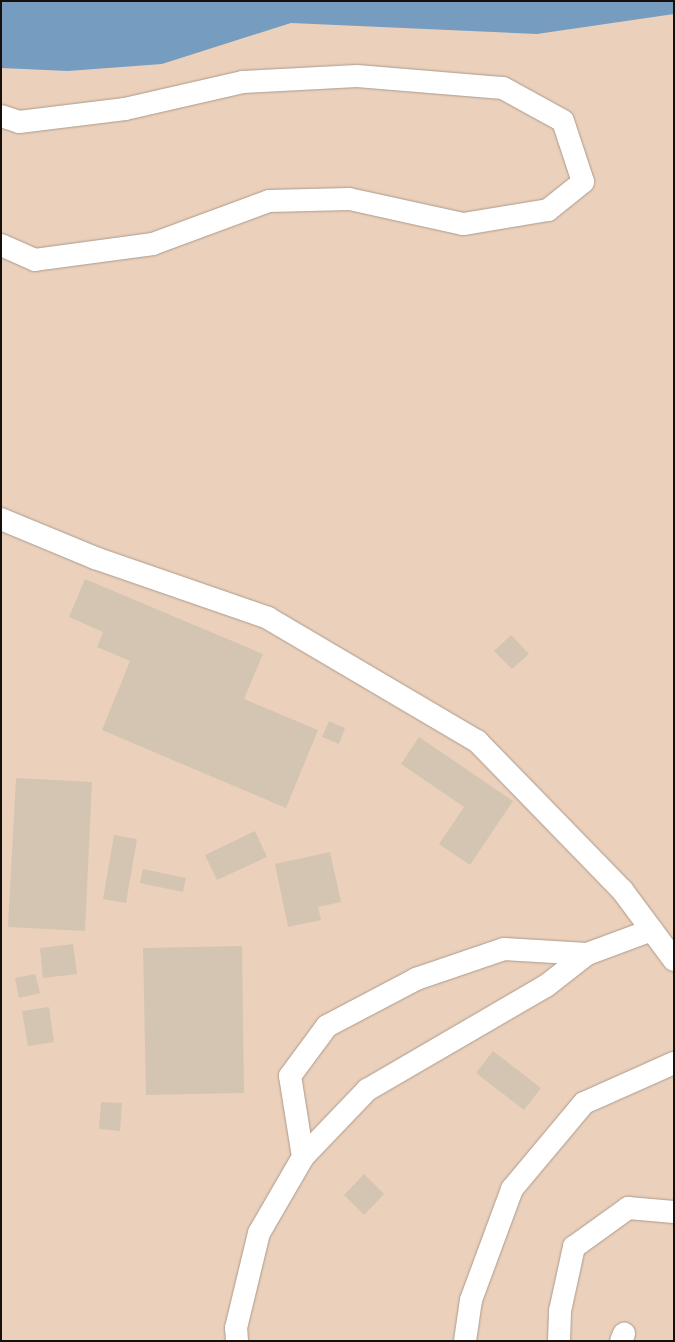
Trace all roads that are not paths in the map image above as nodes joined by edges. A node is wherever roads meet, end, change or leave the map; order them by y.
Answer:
1 (1, 116) edge
2 (1, 244) edge
3 (1, 519) edge
4 (652, 930) junction
5 (587, 954) junction
6 (674, 960) edge
7 (674, 1063) edge
8 (303, 1157) junction
9 (674, 1212) edge
10 (237, 1341) edge
11 (465, 1341) edge
12 (559, 1341) edge

1 - 2 lane
3 - 4 lane
4 - 5 lane
4 - 6 lane
5 - 8 lane
5 - 8 lane
7 - 11 lane
8 - 10 lane
9 - 12 lane

